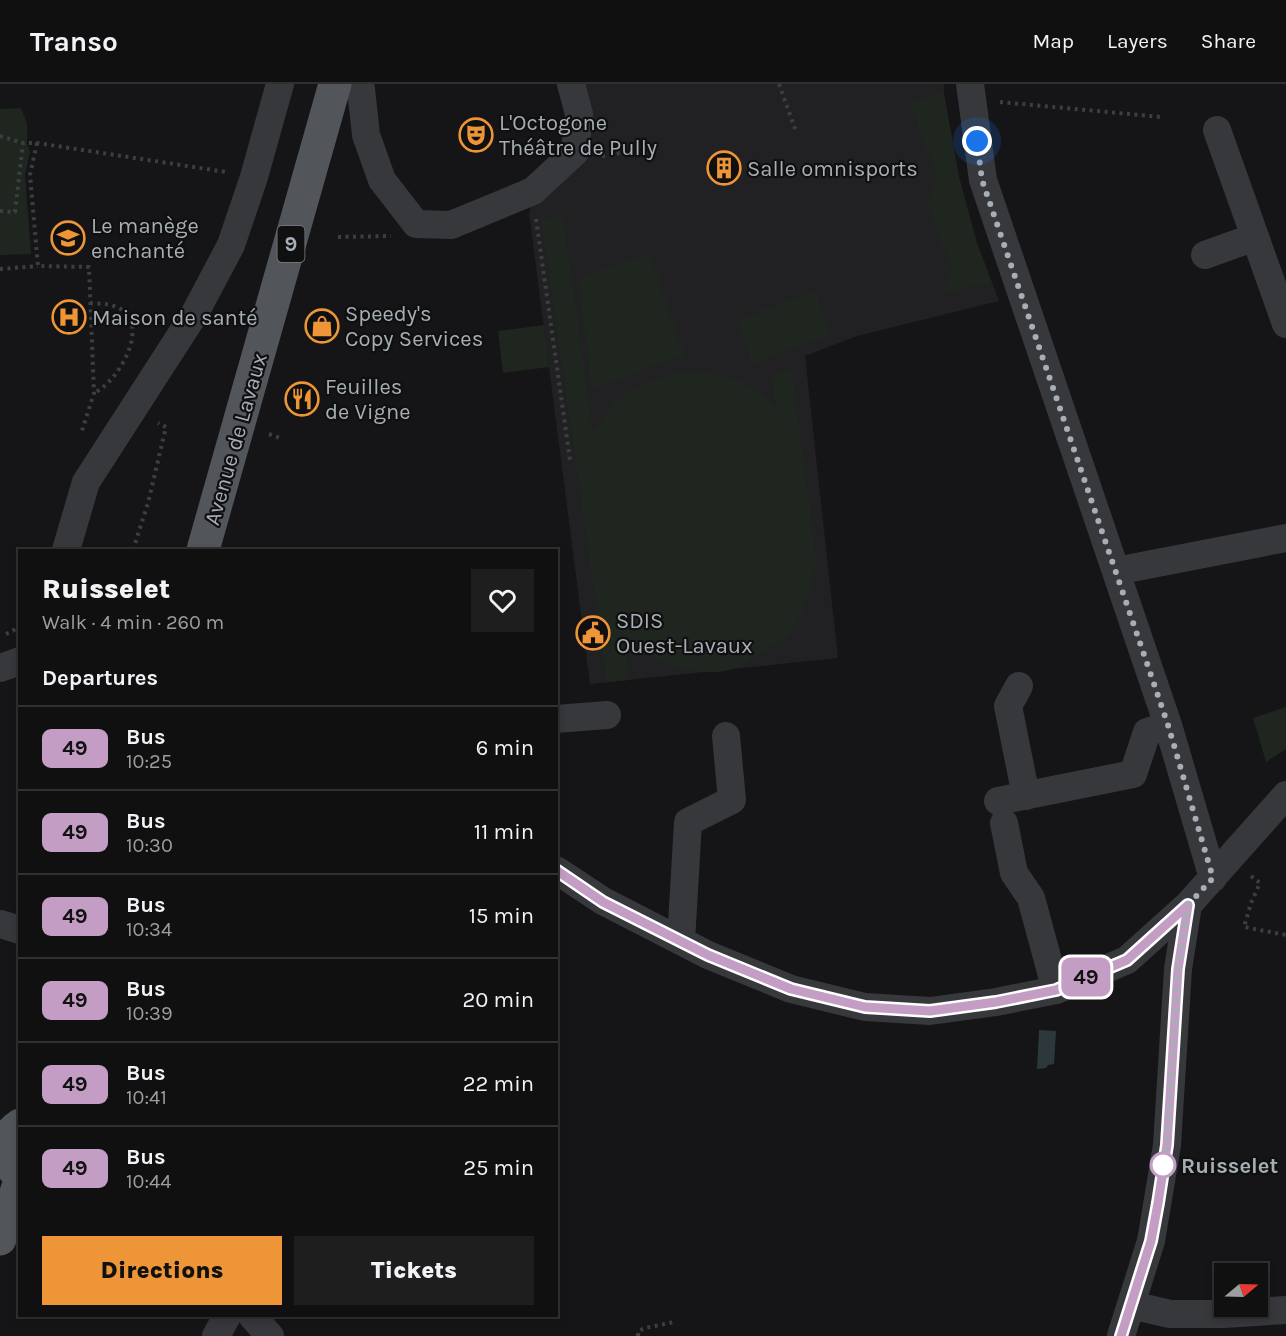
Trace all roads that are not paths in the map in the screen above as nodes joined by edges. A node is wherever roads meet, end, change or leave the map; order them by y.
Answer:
1 (280, 84) edge
2 (571, 84) edge
3 (970, 84) edge
4 (348, 86) edge
5 (1217, 130) dead end
6 (1255, 237) junction
7 (1205, 255) dead end
8 (1286, 324) edge
9 (1284, 546) edge
10 (66, 549) edge
11 (203, 549) edge
12 (1116, 571) junction
13 (18, 662) edge
14 (0, 668) edge
15 (1019, 686) dead end
16 (608, 715) dead end
17 (558, 719) edge
18 (1168, 725) junction
19 (726, 736) dead end
20 (1286, 795) edge
21 (1026, 796) junction
22 (558, 871) edge
23 (1213, 878) junction
24 (1188, 905) junction
25 (0, 924) edge
26 (18, 929) edge
27 (681, 941) junction
28 (1056, 990) junction
29 (18, 1127) edge
30 (18, 1173) edge
31 (18, 1187) edge
32 (0, 1239) edge
33 (1131, 1305) junction
34 (1286, 1310) edge
35 (226, 1317) edge
36 (253, 1317) edge
37 (216, 1336) edge
38 (270, 1336) edge
39 (1120, 1336) edge

1 - 10 street
2 - 4 street
3 - 12 street
4 - 11 main road, Avenue de Lavaux / 9
5 - 6 street
6 - 7 street
6 - 8 street
9 - 12 street
12 - 18 street
13 - 14 street
15 - 21 street
16 - 17 street
18 - 21 street
18 - 23 street
19 - 27 street
20 - 23 street
21 - 28 street
22 - 27 street
23 - 24 street
24 - 28 street
24 - 33 street
25 - 26 street
27 - 28 street
29 - 30 main road
31 - 32 main road
33 - 34 street
33 - 39 street
35 - 37 street
36 - 38 street

